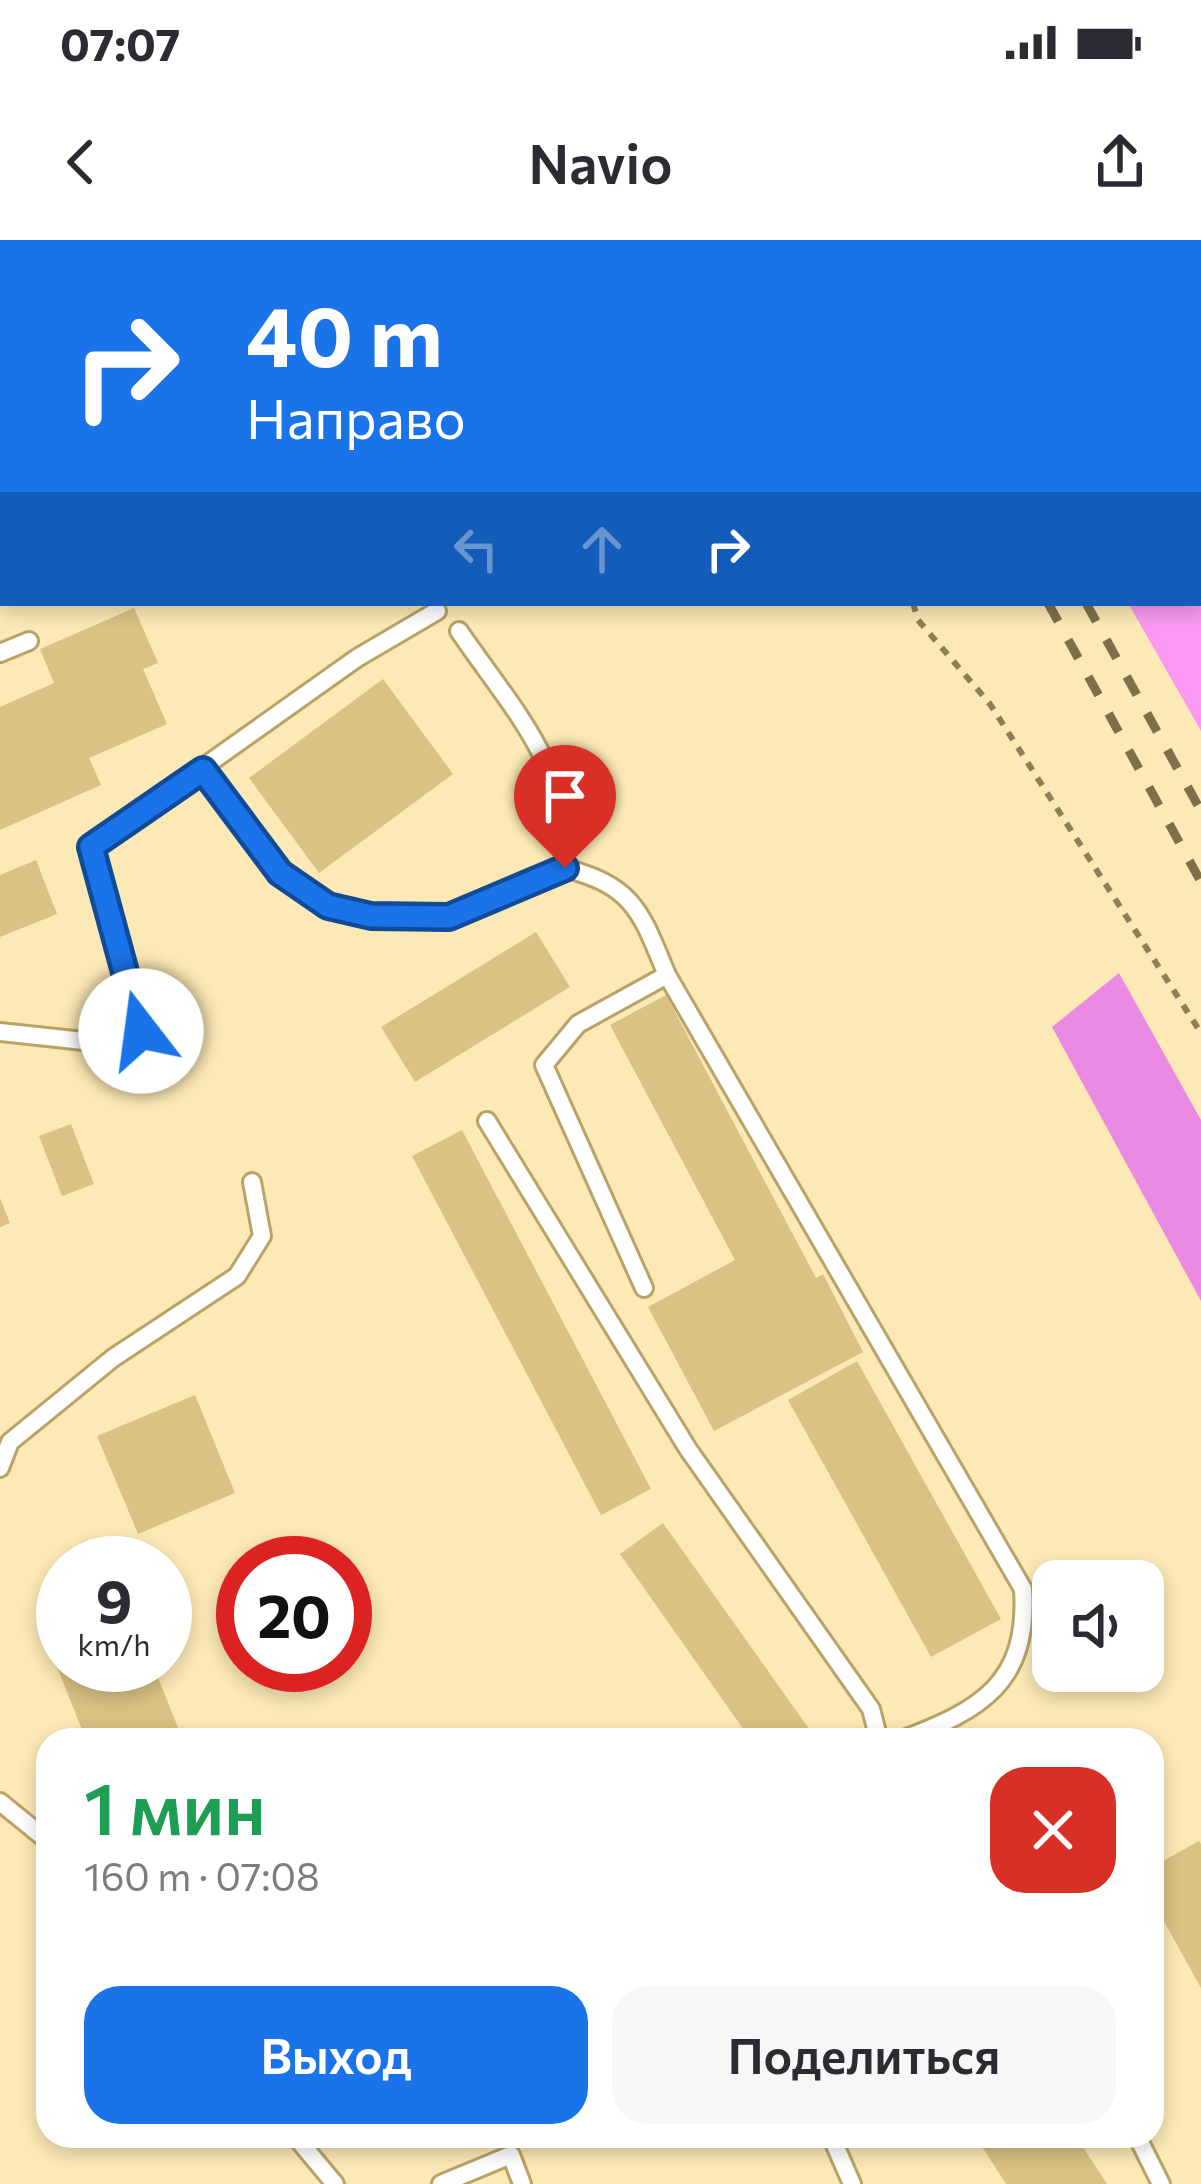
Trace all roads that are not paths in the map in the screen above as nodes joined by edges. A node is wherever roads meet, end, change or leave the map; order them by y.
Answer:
1 (437, 611) dead end
2 (459, 631) dead end
3 (29, 641) dead end
4 (0, 653) edge
5 (203, 770) junction
6 (565, 868) junction
7 (667, 975) junction
8 (0, 1031) edge
9 (488, 1121) dead end
10 (252, 1182) dead end
11 (644, 1288) dead end
12 (0, 1468) edge
13 (876, 1728) edge
14 (934, 1728) edge
15 (0, 1802) edge
16 (36, 1831) edge
17 (306, 2148) edge
18 (836, 2148) edge
19 (1143, 2148) edge
20 (335, 2184) edge
21 (441, 2184) edge
22 (522, 2184) edge
23 (852, 2184) edge
24 (1161, 2184) edge

1 - 5 lane
2 - 6 lane
3 - 4 lane
5 - 6 lane
5 - 8 lane
6 - 7 lane
7 - 11 lane
7 - 14 lane
9 - 13 lane
10 - 12 lane
15 - 16 lane
17 - 20 lane
18 - 23 lane
19 - 24 lane
21 - 22 lane

